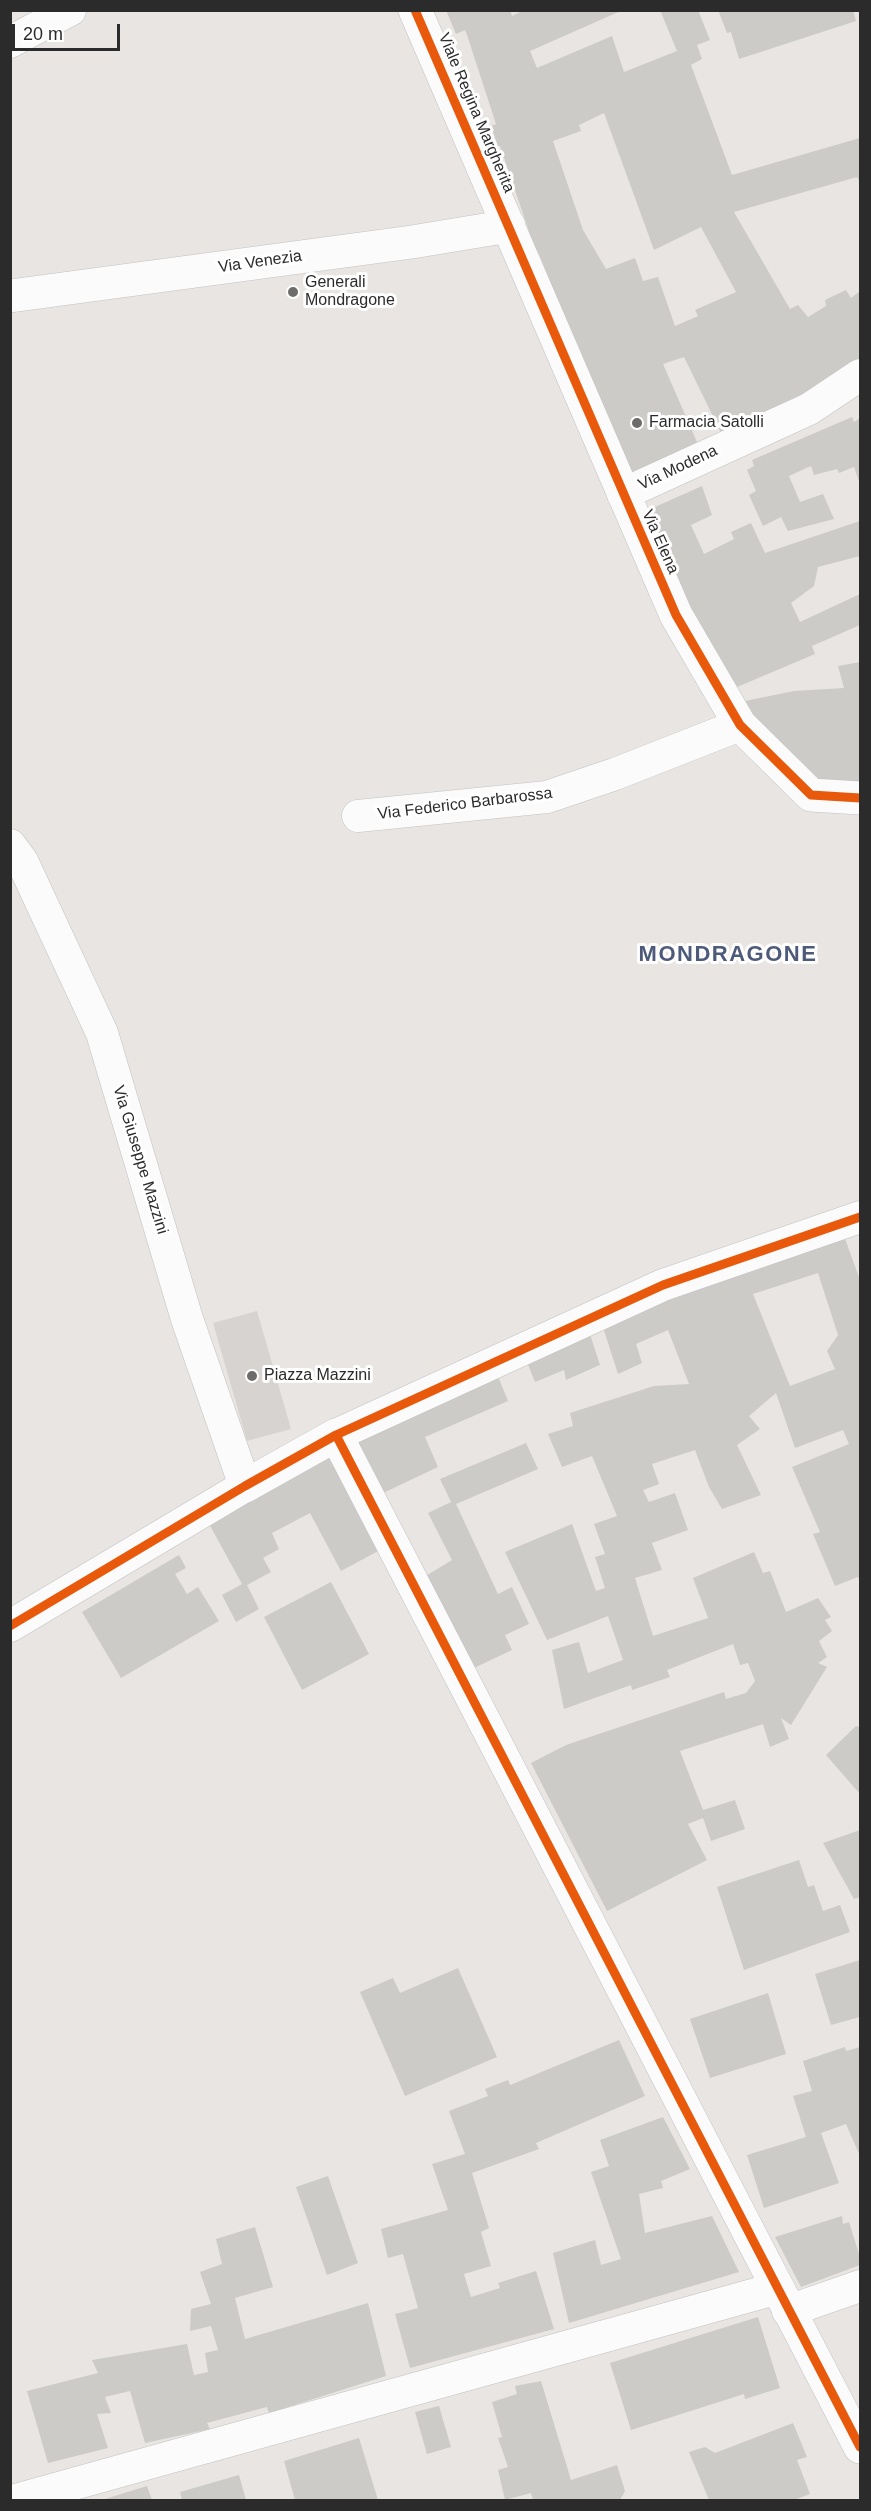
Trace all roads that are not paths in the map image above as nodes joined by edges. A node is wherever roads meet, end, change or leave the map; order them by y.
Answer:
1 (70, 10) edge
2 (416, 10) edge
3 (10, 42) edge
4 (509, 226) junction
5 (10, 296) edge
6 (861, 375) edge
7 (622, 494) junction
8 (740, 725) junction
9 (861, 798) edge
10 (358, 816) dead end
11 (10, 845) edge
12 (861, 1216) edge
13 (336, 1435) junction
14 (245, 1486) junction
15 (10, 1626) edge
16 (861, 2286) edge
17 (783, 2300) junction
18 (861, 2447) edge
19 (16, 2500) edge

1 - 3 street
2 - 4 street, Viale Regina Margherita
4 - 5 street, Via Venezia
4 - 7 street, Via Elena
6 - 7 street, Via Modena
7 - 8 street, Via Elena
8 - 9 street, Via Elena
8 - 10 street, Via Federico Barbarossa
11 - 14 street, Via Giuseppe Mazzini
12 - 13 street
13 - 14 street
13 - 17 street
14 - 15 street
16 - 17 street
17 - 18 street
17 - 19 street

